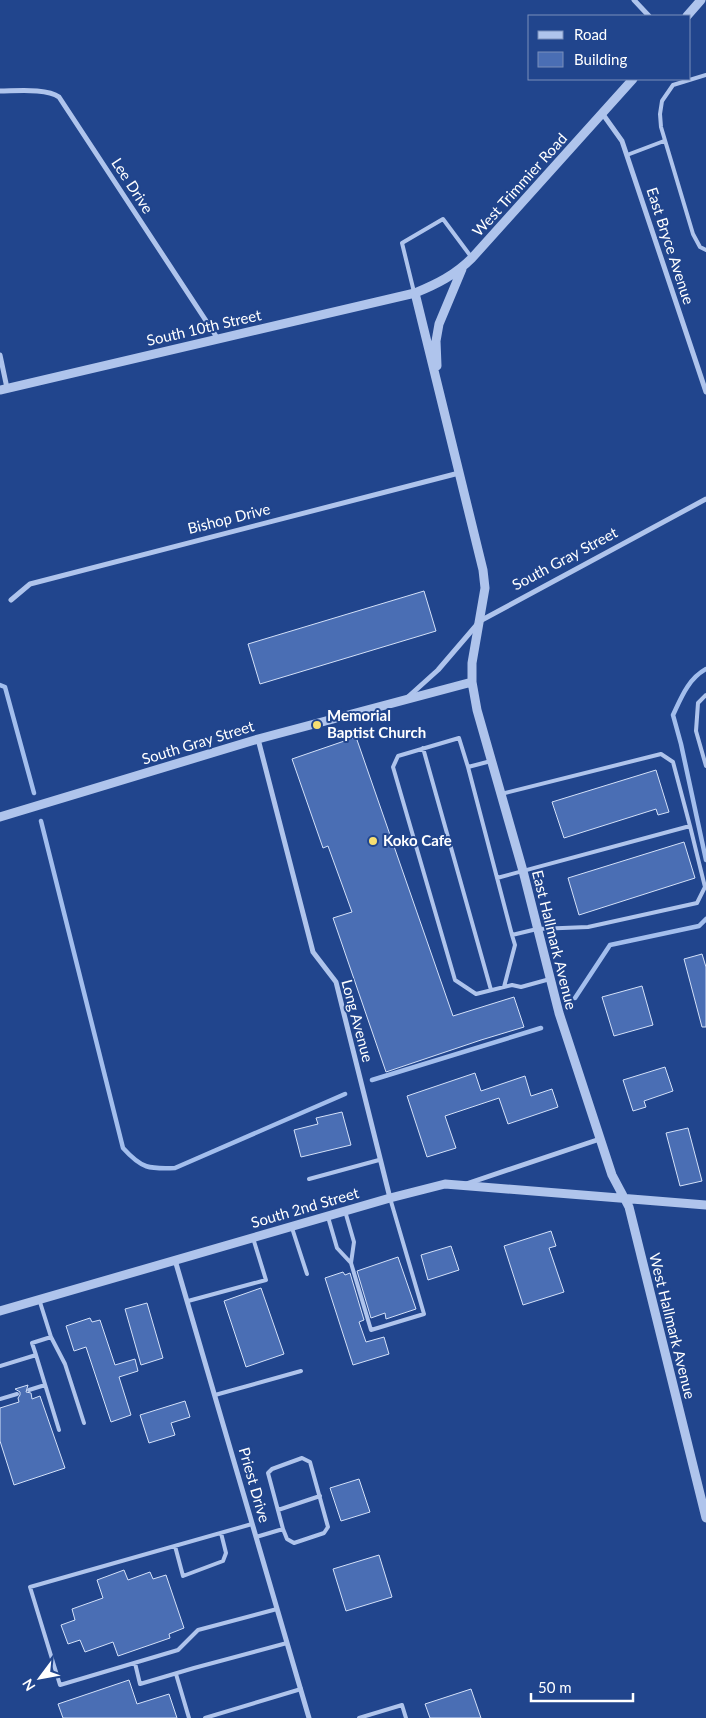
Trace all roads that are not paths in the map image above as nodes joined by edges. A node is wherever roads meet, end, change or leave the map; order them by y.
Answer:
1 (634, 0) edge
2 (701, 0) edge
3 (648, 15) edge
4 (689, 15) edge
5 (706, 75) edge
6 (691, 79) edge
7 (632, 80) edge
8 (688, 80) edge
9 (0, 91) edge
10 (602, 113) junction
11 (664, 141) junction
12 (627, 155) junction
13 (706, 250) edge
14 (472, 258) junction
15 (463, 267) junction
16 (415, 292) junction
17 (218, 339) junction
18 (0, 355) edge
19 (437, 382) junction
20 (4, 389) edge
21 (706, 392) edge
22 (460, 473) junction
23 (706, 499) edge
24 (11, 600) dead end
25 (480, 621) junction
26 (472, 682) junction
27 (706, 695) edge
28 (405, 700) junction
29 (258, 739) junction
30 (423, 748) junction
31 (492, 761) junction
32 (706, 766) edge
33 (468, 767) junction
34 (501, 794) junction
35 (0, 817) edge
36 (690, 826) junction
37 (523, 871) junction
38 (497, 878) junction
39 (537, 929) junction
40 (512, 935) junction
41 (550, 979) junction
42 (504, 987) junction
43 (491, 990) junction
44 (600, 1138) junction
45 (379, 1160) junction
46 (309, 1179) dead end
47 (461, 1186) junction
48 (390, 1198) junction
49 (624, 1199) junction
50 (706, 1205) edge
51 (345, 1211) junction
52 (327, 1216) junction
53 (292, 1226) junction
54 (253, 1238) junction
55 (175, 1260) junction
56 (350, 1263) junction
57 (307, 1274) dead end
58 (39, 1300) junction
59 (188, 1301) junction
60 (0, 1311) edge
61 (51, 1337) junction
62 (36, 1355) junction
63 (0, 1366) edge
64 (301, 1371) dead end
65 (45, 1385) junction
66 (30, 1390) dead end
67 (17, 1394) dead end
68 (215, 1395) junction
69 (0, 1400) edge
70 (84, 1422) dead end
71 (59, 1430) dead end
72 (320, 1496) junction
73 (278, 1510) junction
74 (706, 1518) edge
75 (252, 1524) junction
76 (283, 1530) junction
77 (221, 1533) junction
78 (256, 1538) junction
79 (176, 1546) junction
80 (277, 1609) junction
81 (287, 1643) junction
82 (135, 1663) junction
83 (176, 1674) junction
84 (301, 1689) junction
85 (189, 1718) edge
86 (205, 1718) edge
87 (309, 1718) edge
88 (359, 1718) edge
89 (406, 1718) edge

1 - 3 street
2 - 4 street
5 - 6 lane
7 - 10 street, West Trimmier Road
8 - 11 lane
9 - 17 street, Lee Drive
10 - 12 street, East Bryce Avenue
10 - 14 street, West Trimmier Road
11 - 12 lane
11 - 13 lane
12 - 21 street, East Bryce Avenue
14 - 15 street, West Trimmier Road
14 - 16 lane
15 - 16 street, West Trimmier Road
15 - 19 street
16 - 17 street, South 10th Street
16 - 19 street
17 - 20 street, South 10th Street
18 - 20 street
19 - 22 street, East Hallmark Avenue
22 - 24 street, Bishop Drive
22 - 25 street, East Hallmark Avenue
23 - 25 street, South Gray Street
25 - 26 street, East Hallmark Avenue
25 - 28 street, South Gray Street
26 - 28 street, South Gray Street
26 - 31 street, East Hallmark Avenue
27 - 32 lane
28 - 29 street, South Gray Street
29 - 35 street, South Gray Street
29 - 45 street, Long Avenue
30 - 33 lane
30 - 43 lane
30 - 43 lane
31 - 33 lane
31 - 34 street, East Hallmark Avenue
33 - 38 lane
34 - 36 lane
34 - 37 street, East Hallmark Avenue
36 - 37 lane
36 - 39 lane
37 - 38 lane
37 - 39 street, East Hallmark Avenue
38 - 40 lane
39 - 40 lane
39 - 41 street, East Hallmark Avenue
40 - 42 lane
41 - 42 lane
41 - 44 street, East Hallmark Avenue
42 - 43 lane
44 - 47 street
44 - 49 street, East Hallmark Avenue
45 - 46 lane
45 - 48 street, Long Avenue
47 - 48 street, South 2nd Street
47 - 49 street, South 2nd Street
48 - 51 street, South 2nd Street
48 - 56 lane
49 - 50 street, South 2nd Street
49 - 74 street, West Hallmark Avenue
51 - 52 street, South 2nd Street
51 - 56 lane
52 - 53 street, South 2nd Street
52 - 56 lane
53 - 54 street, South 2nd Street
53 - 57 lane
54 - 55 street, South 2nd Street
54 - 59 lane
55 - 58 street, South 2nd Street
55 - 59 street, Priest Drive
58 - 60 street, South 2nd Street
58 - 61 lane
59 - 68 street, Priest Drive
61 - 62 lane
61 - 70 lane
62 - 63 lane
62 - 65 lane
64 - 68 lane
65 - 66 lane
65 - 71 lane
67 - 69 lane
68 - 75 street, Priest Drive
72 - 73 lane
72 - 73 lane
72 - 76 lane
73 - 76 lane
75 - 77 lane
75 - 78 street, Priest Drive
76 - 78 lane
77 - 79 lane
77 - 79 lane
78 - 80 street, Priest Drive
79 - 82 lane
80 - 81 street, Priest Drive
80 - 82 lane
81 - 83 lane
81 - 84 street, Priest Drive
82 - 83 lane
83 - 85 lane
84 - 86 lane
84 - 87 street, Priest Drive
88 - 89 lane

